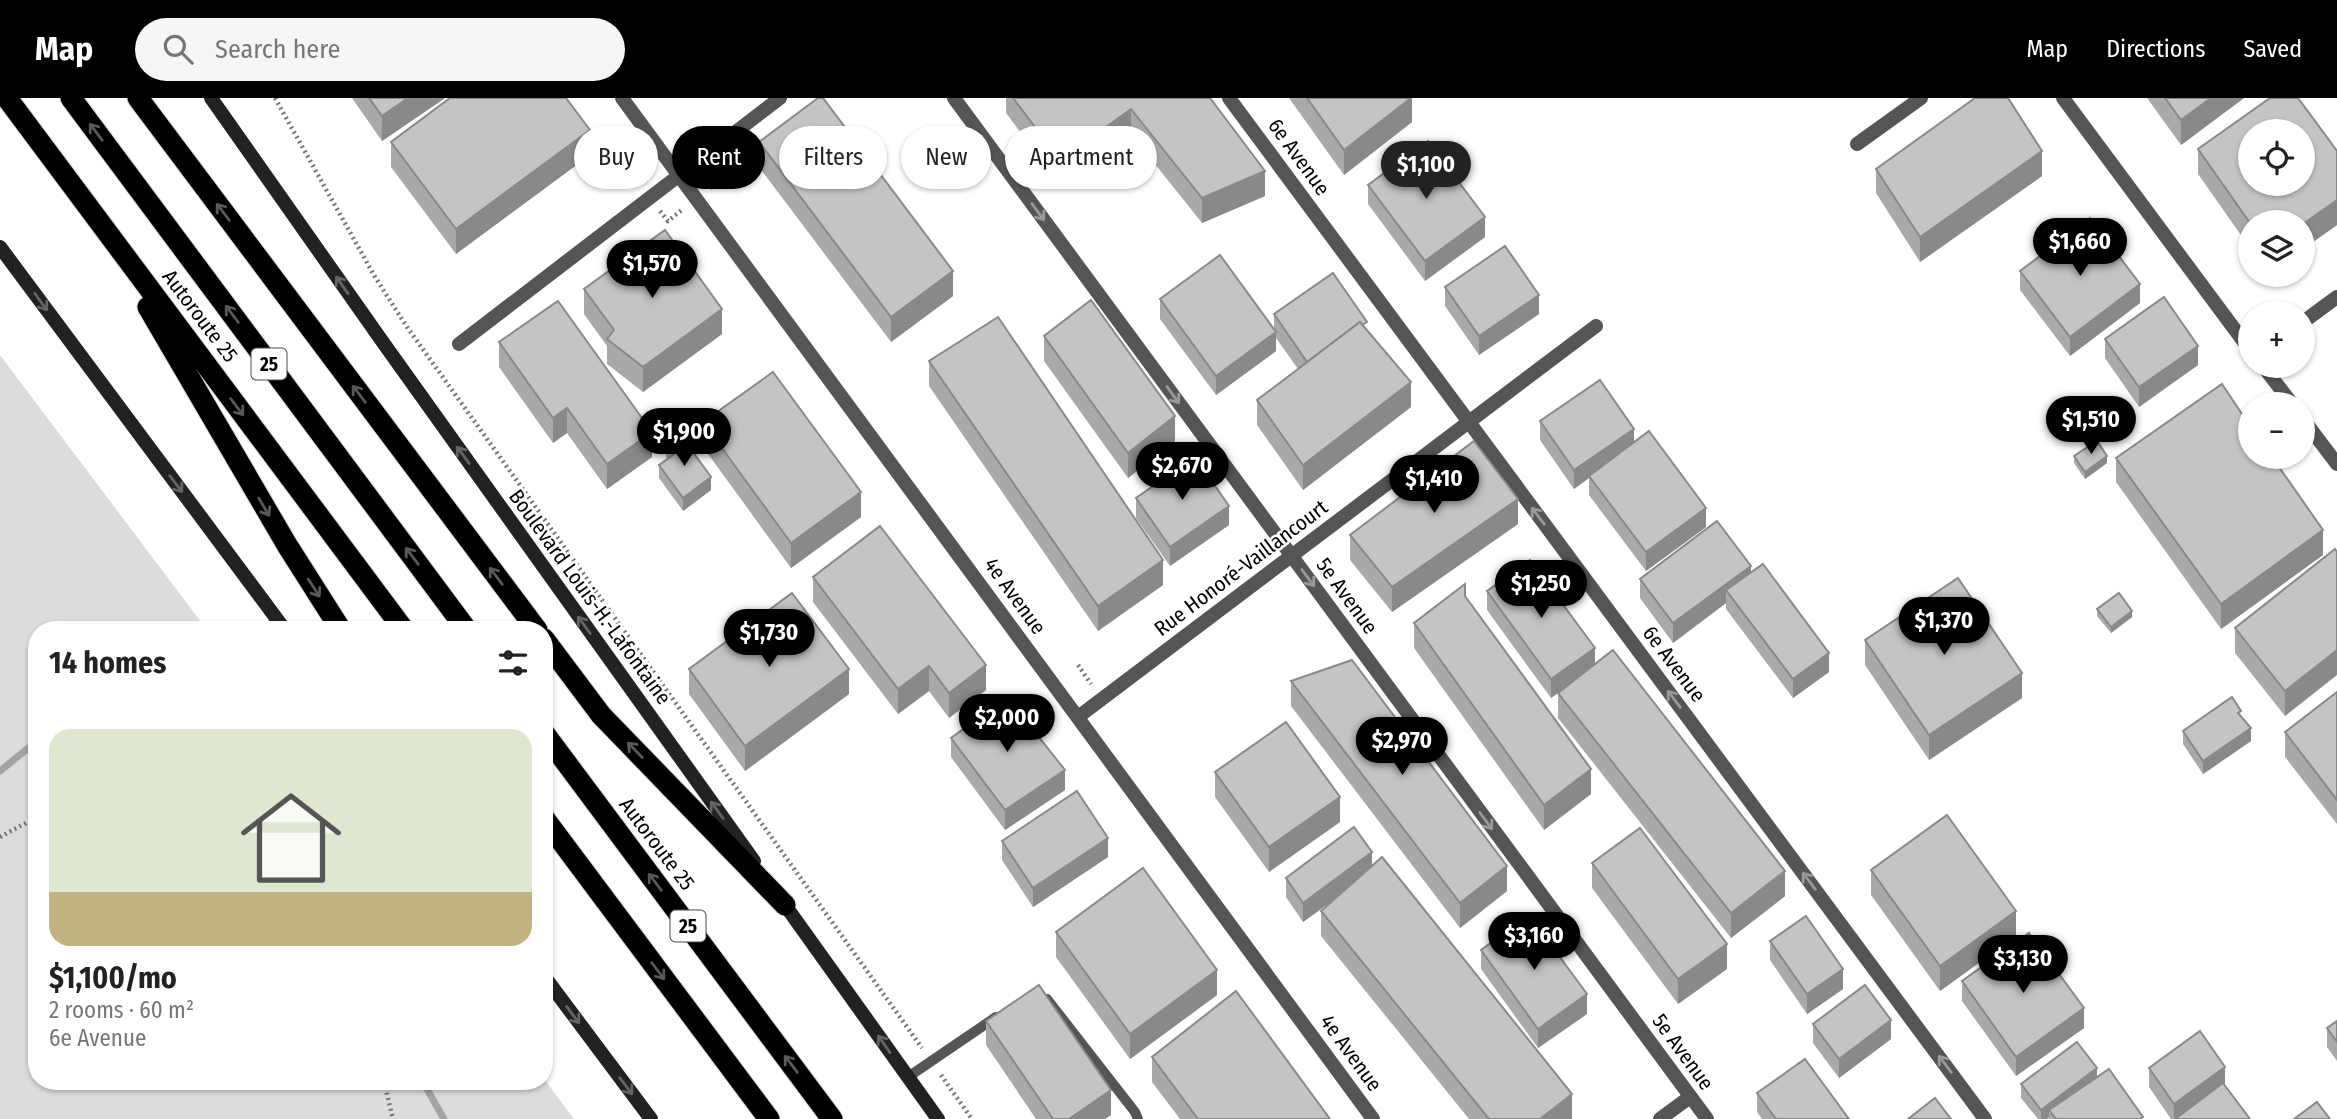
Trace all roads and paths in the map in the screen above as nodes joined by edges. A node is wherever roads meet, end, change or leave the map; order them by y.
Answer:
1 (7, 98) edge
2 (71, 98) edge
3 (138, 98) edge
4 (211, 98) edge
5 (275, 98) edge
6 (622, 98) edge
7 (780, 98) edge
8 (954, 98) edge
9 (1229, 98) edge
10 (1921, 98) edge
11 (2063, 98) edge
12 (744, 126) edge
13 (1857, 144) dead end
14 (672, 165) edge
15 (672, 182) edge
16 (690, 189) edge
17 (94, 215) junction
18 (0, 247) edge
19 (2337, 297) edge
20 (2315, 314) edge
21 (1597, 326) dead end
22 (2238, 333) edge
23 (459, 344) dead end
24 (2272, 378) edge
25 (2283, 392) edge
26 (1469, 423) junction
27 (2315, 435) edge
28 (2337, 464) edge
29 (1291, 555) junction
30 (278, 621) edge
31 (335, 621) edge
32 (397, 621) edge
33 (460, 621) edge
34 (530, 621) edge
35 (553, 651) edge
36 (1078, 717) junction
37 (553, 745) edge
38 (28, 822) edge
39 (553, 830) edge
40 (0, 837) edge
41 (785, 905) junction
42 (553, 988) edge
43 (1039, 988) edge
44 (1005, 1011) edge
45 (920, 1046) dead end
46 (908, 1077) junction
47 (942, 1077) dead end
48 (386, 1090) edge
49 (1690, 1097) junction
50 (393, 1119) edge
51 (650, 1119) edge
52 (769, 1119) edge
53 (832, 1119) edge
54 (937, 1119) edge
55 (972, 1119) edge
56 (1138, 1119) edge
57 (1373, 1119) edge
58 (1660, 1119) edge
59 (1707, 1119) edge
60 (1985, 1119) edge

1 - 17 highway, Autoroute 25 / 25
33 -> 2 highway, Autoroute 25 / 25
34 -> 3 highway
41 -> 4 main road, Boulevard Louis-H.-Lafontaine
5 - 45 path, Boulevard Louis-H.-Lafontaine
6 - 14 street, 4e Avenue
7 - 12 street
8 -> 29 street, 5e Avenue
9 - 26 street, 6e Avenue
10 - 13 street
11 - 22 street
15 - 23 street
16 - 36 street, 4e Avenue
17 -> 31 highway
17 -> 32 highway, Autoroute 25 / 25
18 -> 30 main road
19 - 20 street
21 - 26 street, Rue Honoré-Vaillancourt
24 - 25 street
26 - 29 street, Rue Honoré-Vaillancourt
60 -> 26 street, 6e Avenue
27 - 28 street
29 - 36 street, Rue Honoré-Vaillancourt
29 -> 49 street, 5e Avenue
41 -> 35 highway
36 - 57 street, 4e Avenue
53 -> 37 highway, Autoroute 25 / 25
38 - 40 path
39 -> 52 highway, 25
46 -> 41 main road, Boulevard Louis-H.-Lafontaine
42 -> 51 main road
43 - 56 lane
44 - 46 lane
46 - 54 main road, Boulevard Louis-H.-Lafontaine
47 - 55 path
48 - 50 path
49 - 58 street
49 - 59 street, 5e Avenue

